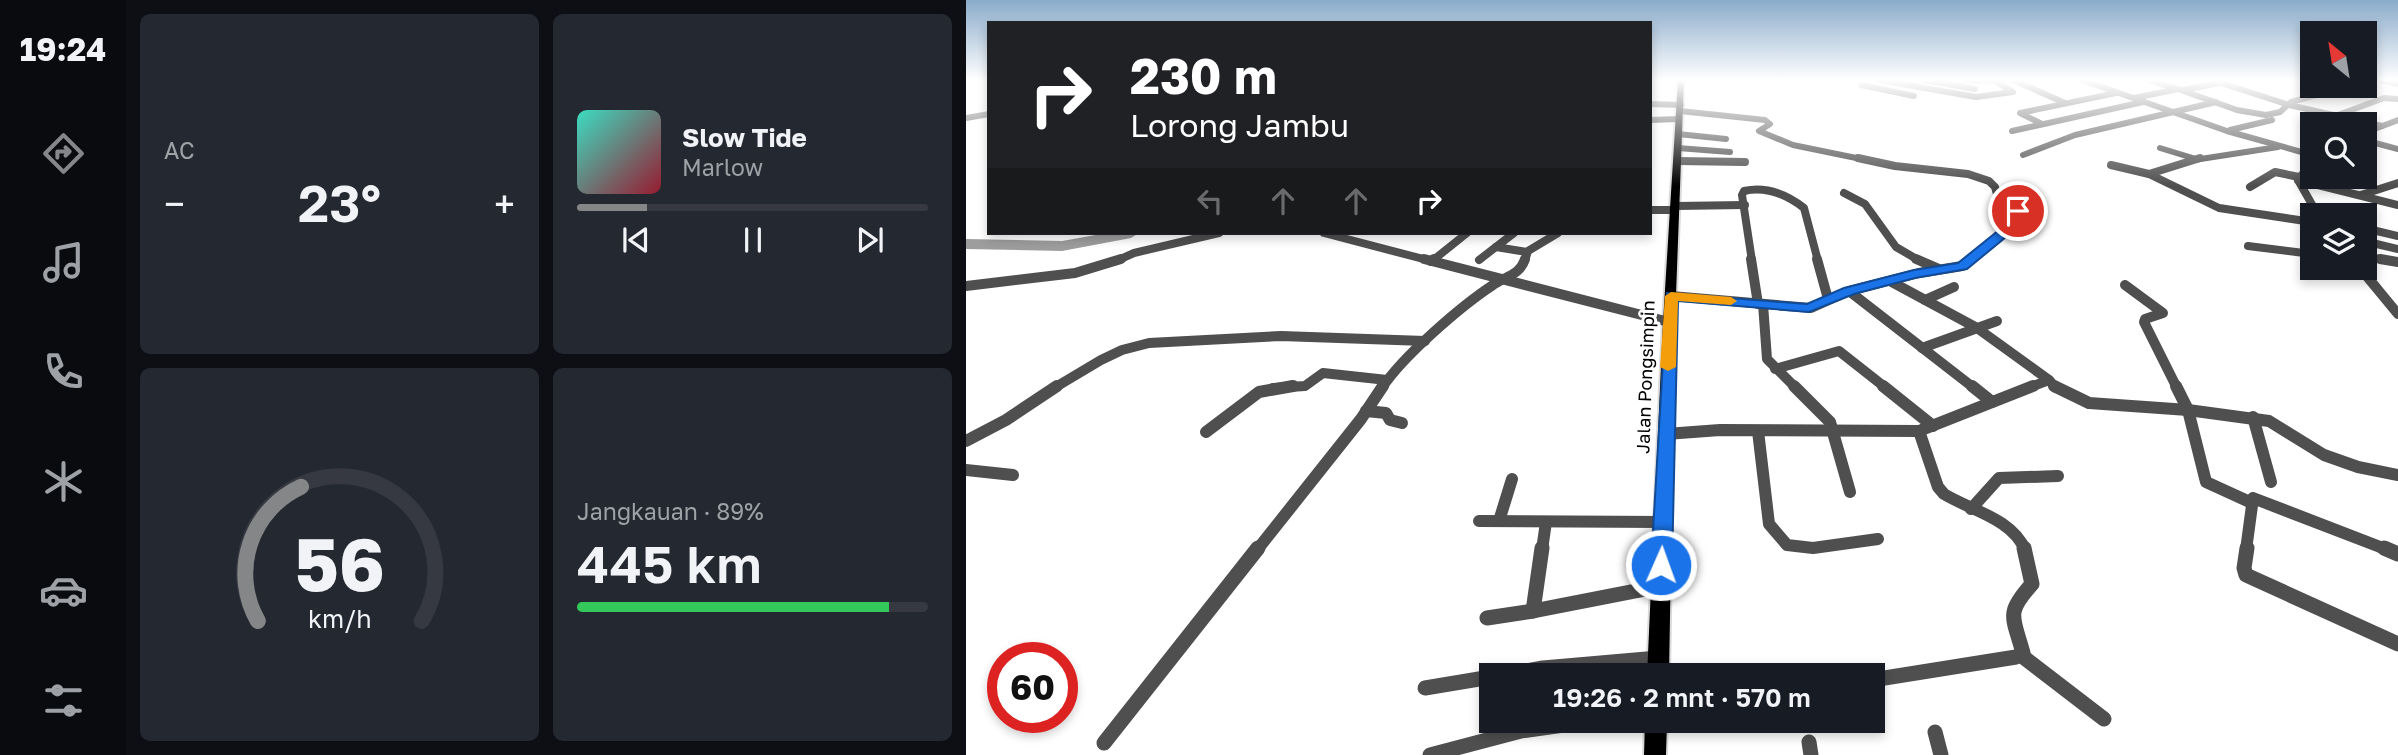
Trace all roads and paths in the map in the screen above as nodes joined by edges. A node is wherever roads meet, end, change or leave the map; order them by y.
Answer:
1 (1663, 115) edge
2 (1680, 115) edge
3 (2024, 115) edge
4 (2082, 115) edge
5 (2162, 115) edge
6 (2179, 115) edge
7 (2261, 115) edge
8 (2270, 115) edge
9 (2267, 117) junction
10 (1652, 122) edge
11 (2396, 122) edge
12 (2042, 124) junction
13 (2377, 125) edge
14 (2382, 126) junction
15 (2377, 128) edge
16 (1679, 129) junction
17 (2012, 131) dead end
18 (2227, 131) junction
19 (1726, 139) dead end
20 (2377, 143) edge
21 (2278, 147) junction
22 (2160, 148) dead end
23 (2398, 149) edge
24 (1730, 152) dead end
25 (2300, 152) edge
26 (2023, 155) dead end
27 (2196, 159) junction
28 (1745, 162) dead end
29 (2110, 165) dead end
30 (2149, 174) junction
31 (2299, 178) junction
32 (2398, 183) edge
33 (2250, 187) dead end
34 (1844, 193) dead end
35 (2361, 195) junction
36 (2312, 203) edge
37 (1745, 205) junction
38 (2398, 205) edge
39 (1675, 208) junction
40 (1652, 210) edge
41 (2300, 220) edge
42 (2377, 231) edge
43 (1210, 235) edge
44 (1332, 235) edge
45 (1464, 235) edge
46 (1511, 235) edge
47 (1555, 235) edge
48 (2398, 236) edge
49 (2377, 244) edge
50 (2248, 246) dead end
51 (1496, 247) junction
52 (2398, 249) edge
53 (1527, 252) junction
54 (2300, 252) edge
55 (2377, 258) edge
56 (1479, 260) dead end
57 (1431, 261) junction
58 (2398, 262) edge
59 (1941, 270) junction
60 (1500, 280) junction
61 (2370, 280) edge
62 (1890, 281) junction
63 (2125, 285) dead end
64 (966, 286) edge
65 (1954, 287) dead end
66 (1849, 291) junction
67 (1671, 296) junction
68 (1828, 299) junction
69 (1925, 300) junction
70 (1761, 304) junction
71 (2398, 314) edge
72 (1997, 321) dead end
73 (1669, 322) junction
74 (1977, 328) junction
75 (1425, 341) junction
76 (1922, 348) junction
77 (1775, 369) junction
78 (1387, 380) junction
79 (2049, 380) junction
80 (1992, 402) junction
81 (2188, 410) junction
82 (1366, 411) junction
83 (2253, 417) junction
84 (1402, 423) dead end
85 (1933, 426) junction
86 (1758, 430) junction
87 (1834, 431) junction
88 (1919, 431) junction
89 (1206, 432) dead end
90 (1666, 433) junction
91 (966, 441) edge
92 (966, 470) edge
93 (1013, 475) dead end
94 (2398, 475) edge
95 (2058, 476) dead end
96 (1512, 479) dead end
97 (2272, 482) dead end
98 (1850, 492) dead end
99 (2252, 503) junction
100 (1972, 509) junction
101 (1479, 521) dead end
102 (1499, 521) junction
103 (1546, 522) junction
104 (1663, 522) junction
105 (1878, 539) dead end
106 (2398, 554) edge
107 (1661, 586) junction
108 (1533, 611) junction
109 (1487, 618) dead end
110 (2398, 644) edge
111 (2022, 656) junction
112 (1658, 658) junction
113 (1600, 663) edge
114 (1658, 663) edge
115 (1885, 678) edge
116 (1479, 679) edge
117 (1425, 688) dead end
118 (2104, 719) dead end
119 (1935, 732) dead end
120 (1513, 733) edge
121 (1656, 733) edge
122 (1104, 743) dead end
123 (1430, 755) edge
124 (1655, 755) edge
125 (1941, 755) edge

1 - 16 street
2 - 16 main road, Jalan Pongsimpin
3 - 12 street
4 - 12 street
5 - 26 street
6 - 18 street
7 - 9 street
8 - 9 street
9 - 18 street
10 - 16 street
11 - 14 street
12 - 17 street
13 - 14 street
14 - 15 street
16 - 19 street
16 - 24 street
16 - 28 street
16 - 39 main road, Jalan Pongsimpin
16 - 59 street
18 - 21 street
20 - 23 street
21 - 25 street
21 - 27 street
22 - 27 street
27 - 30 street
29 - 30 street
30 - 41 street
31 - 33 street
31 - 35 street
31 - 36 street
32 - 35 street
34 - 59 street
35 - 38 street
37 - 39 street
37 - 68 street
37 - 70 street
39 - 40 street
39 - 67 main road, Jalan Pongsimpin
42 - 48 street
43 - 64 street
44 - 57 street
45 - 57 street
46 - 51 street
47 - 53 street
49 - 52 street
50 - 54 street
51 - 53 street
51 - 56 street
53 - 60 street
55 - 58 street
57 - 60 street
59 - 62 street
60 - 73 street
60 - 75 street
61 - 71 street
62 - 66 street
62 - 69 street
63 - 81 street
65 - 69 street
66 - 68 street
66 - 76 street
67 - 70 street
67 - 73 main road, Jalan Pongsimpin
68 - 70 street
69 - 74 street
70 - 77 street
72 - 74 street
73 - 90 main road, Jalan Pongsimpin
74 - 76 street
74 - 79 street
75 - 78 street
75 - 91 street
76 - 80 street
77 - 85 street
77 - 87 street
78 - 82 street
78 - 89 street
79 - 80 street
79 - 81 street
80 - 85 street
81 - 83 street
81 - 99 street
82 - 84 street
82 - 122 street
83 - 94 street
83 - 97 street
85 - 88 street
86 - 87 street
86 - 90 street
86 - 105 street
87 - 88 street
87 - 98 street
88 - 100 street
90 - 104 main road, Jalan Pongsimpin
92 - 93 street
95 - 100 street
96 - 102 street
99 - 106 street
99 - 110 street
100 - 111 street
101 - 102 street
102 - 103 street
103 - 104 street
103 - 108 street
104 - 107 main road, Jalan Pongsimpin
107 - 108 street
107 - 112 main road, Jalan Pongsimpin
108 - 109 street
111 - 115 street
111 - 118 street
112 - 113 street
112 - 114 main road, Jalan Pongsimpin
116 - 117 street
119 - 125 street
120 - 123 street
121 - 124 main road

